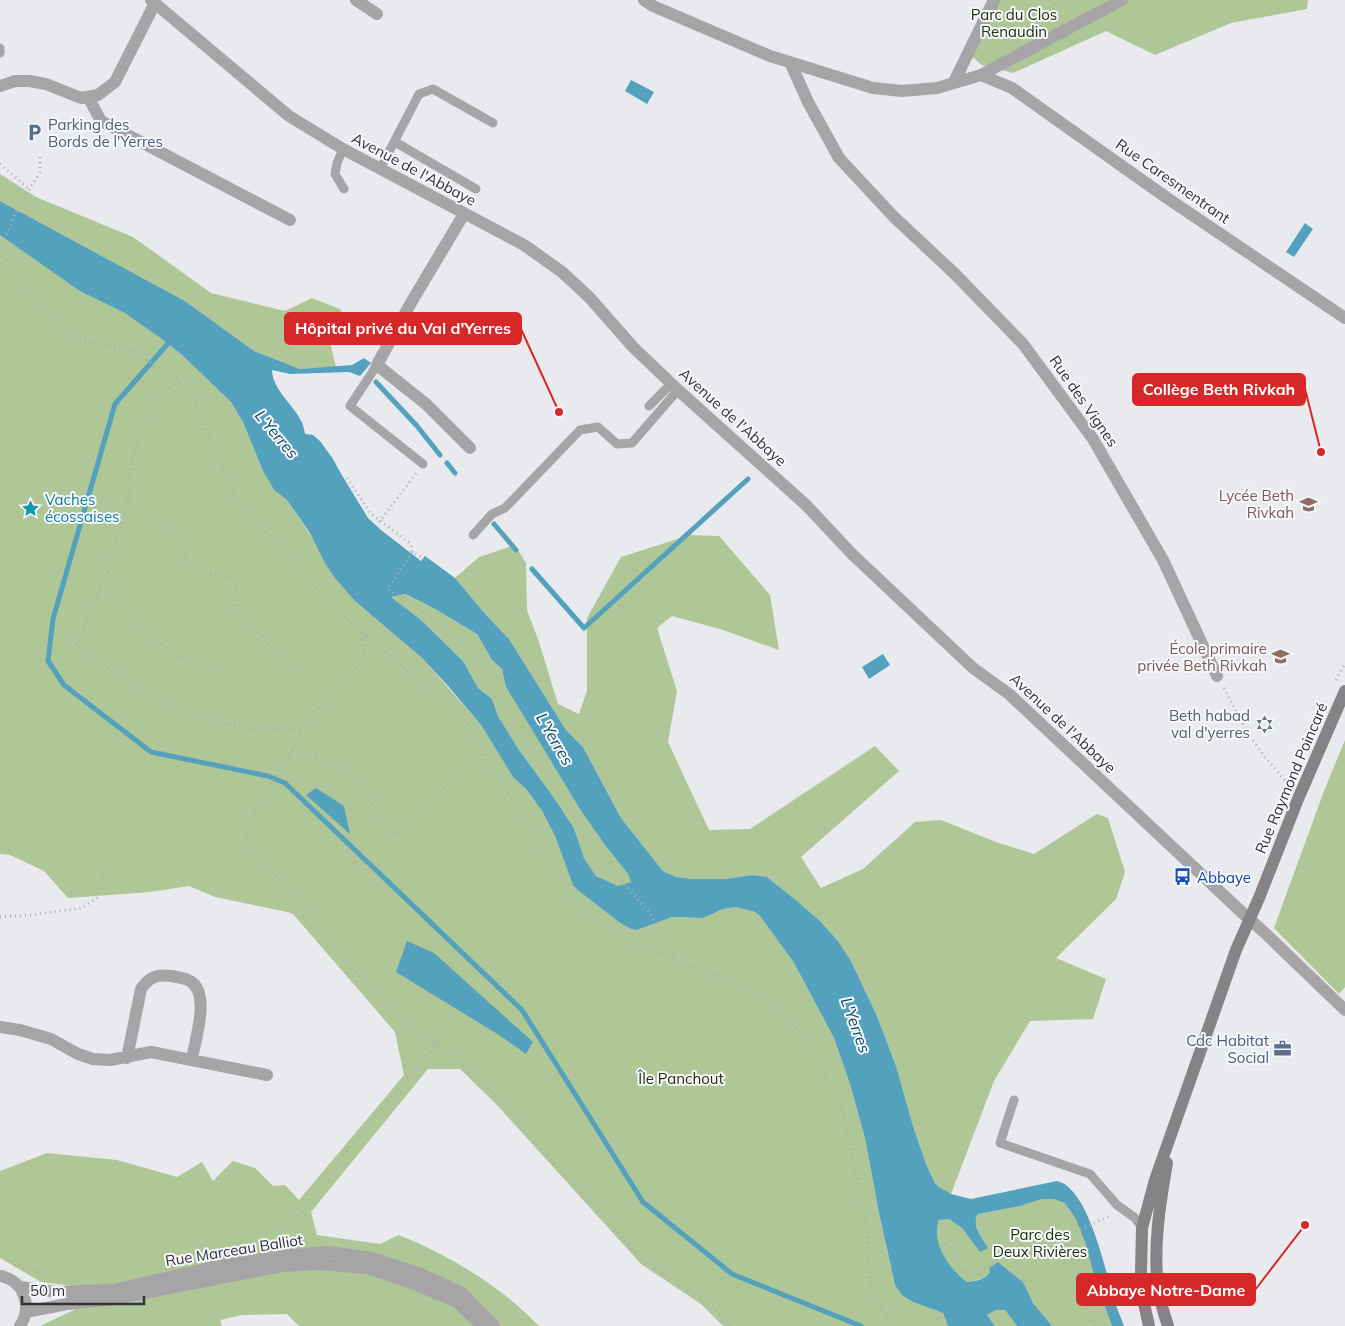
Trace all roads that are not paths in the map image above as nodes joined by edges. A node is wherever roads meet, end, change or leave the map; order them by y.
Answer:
1 (356, 0) edge
2 (644, 0) edge
3 (994, 0) edge
4 (1122, 0) edge
5 (153, 2) edge
6 (377, 14) dead end
7 (0, 48) edge
8 (0, 52) edge
9 (790, 62) junction
10 (981, 75) junction
11 (1, 82) edge
12 (954, 82) junction
13 (88, 97) junction
14 (493, 123) dead end
15 (394, 142) junction
16 (343, 150) junction
17 (380, 169) junction
18 (344, 189) dead end
19 (476, 189) dead end
20 (464, 214) junction
21 (290, 220) dead end
22 (1345, 318) edge
23 (376, 365) junction
24 (674, 387) junction
25 (648, 406) dead end
26 (470, 448) dead end
27 (423, 464) road end
28 (473, 535) dead end
29 (1217, 676) road end
30 (1345, 691) edge
31 (1249, 919) junction
32 (1345, 1010) edge
33 (0, 1027) edge
34 (128, 1058) junction
35 (192, 1059) junction
36 (267, 1075) dead end
37 (1014, 1100) dead end
38 (1172, 1131) junction
39 (1142, 1228) junction
40 (0, 1276) edge
41 (20, 1287) junction
42 (26, 1312) junction
43 (20, 1326) edge
44 (482, 1326) edge
45 (494, 1326) edge
46 (1149, 1326) edge
47 (1168, 1326) edge

1 - 6 street
2 - 9 street
3 - 12 street
4 - 10 street
5 - 13 street
5 - 16 street, Avenue de l'Abbaye
7 - 8 lane
9 - 12 street
9 - 29 street, Rue des Vignes
10 - 12 street
10 - 22 street, Rue Caresmentrant
11 - 13 street
13 - 21 street
14 - 15 lane
15 - 17 lane
15 - 19 lane
16 - 17 street, Avenue de l'Abbaye
16 - 18 lane
17 - 20 street, Avenue de l'Abbaye
20 - 23 street
20 - 24 street, Avenue de l'Abbaye
23 - 26 street
23 - 27 lane
24 - 25 lane
24 - 28 lane
24 - 31 street, Avenue de l'Abbaye
30 - 31 main road, Rue Raymond Poincaré
31 - 32 street, Avenue de l'Abbaye
31 - 38 main road, Rue Raymond Poincaré
33 - 34 street
34 - 35 street
34 - 35 street
35 - 36 street
37 - 39 lane
38 - 39 main road, Rue Raymond Poincaré
38 - 47 main road, Rue Raymond Poincaré
39 - 46 main road, Rue Raymond Poincaré
40 - 41 street
41 - 42 street
41 - 45 street, Rue Marceau Balliot
42 - 43 street
42 - 44 street, Rue Marceau Balliot

